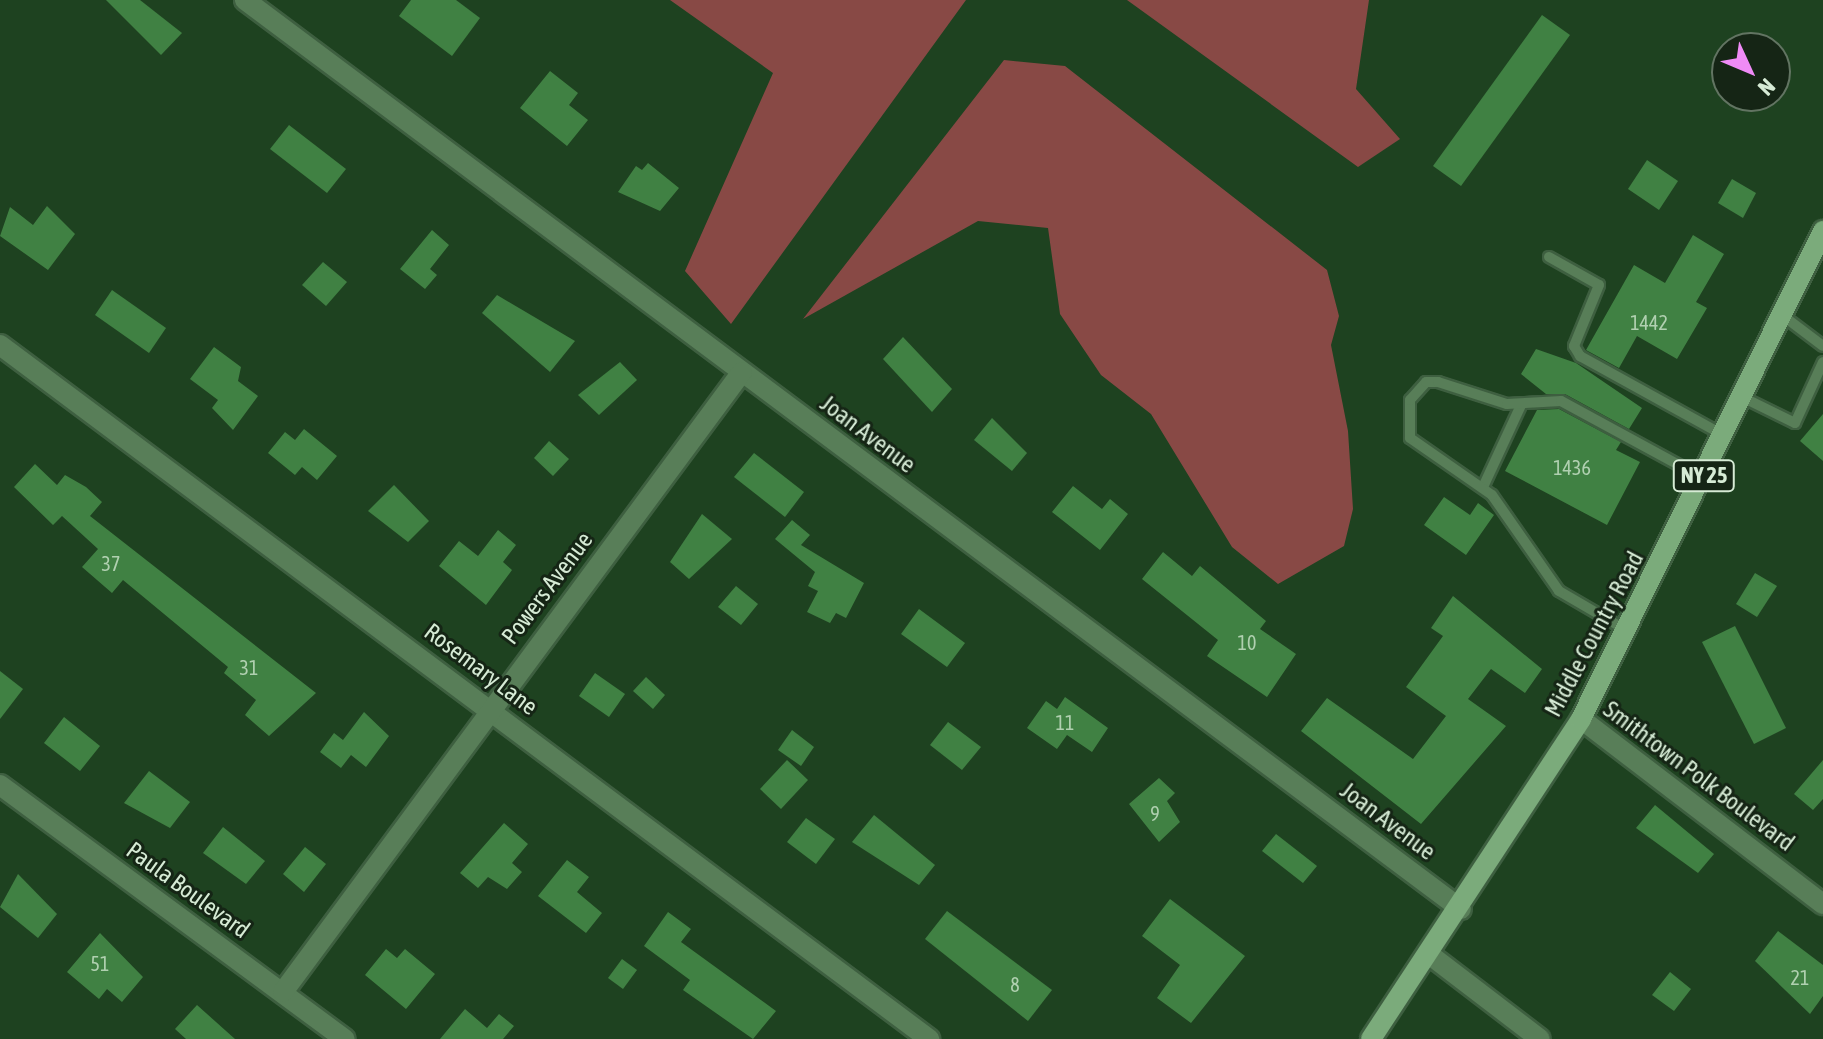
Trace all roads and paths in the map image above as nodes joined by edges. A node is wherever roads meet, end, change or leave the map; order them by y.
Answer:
1 (245, 0) edge
2 (1823, 231) edge
3 (1549, 257) dead end
4 (1782, 315) junction
5 (0, 345) edge
6 (1823, 346) edge
7 (1823, 362) edge
8 (742, 372) junction
9 (1742, 397) junction
10 (1521, 405) junction
11 (1723, 435) junction
12 (1703, 478) junction
13 (1483, 487) junction
14 (1626, 630) junction
15 (489, 707) junction
16 (1581, 719) junction
17 (0, 785) edge
18 (1823, 904) edge
19 (1461, 909) junction
20 (1430, 955) junction
21 (283, 992) junction
22 (344, 1039) edge
23 (929, 1039) edge
24 (1371, 1039) edge
25 (1540, 1039) edge

1 - 8 street, Joan Avenue
2 - 4 main road, Middle Country Road / NY 25
3 - 11 lane
4 - 6 lane
4 - 9 main road, Middle Country Road / NY 25
5 - 15 street, Rosemary Lane
7 - 9 lane
8 - 15 street, Powers Avenue
8 - 19 street, Joan Avenue
9 - 11 main road, Middle Country Road / NY 25
10 - 12 lane
10 - 13 lane
10 - 13 lane
11 - 12 main road, Middle Country Road / NY 25
12 - 14 main road, Middle Country Road / NY 25
13 - 14 lane
14 - 16 main road, Middle Country Road / NY 25
15 - 21 street, Powers Avenue
15 - 23 street, Rosemary Lane
16 - 18 street, Smithtown Polk Boulevard
16 - 19 main road, Middle Country Road / NY 25
17 - 21 street, Paula Boulevard
19 - 20 main road, Middle Country Road / NY 25
20 - 24 main road, Middle Country Road / NY 25
20 - 25 street
21 - 22 street, Paula Boulevard

